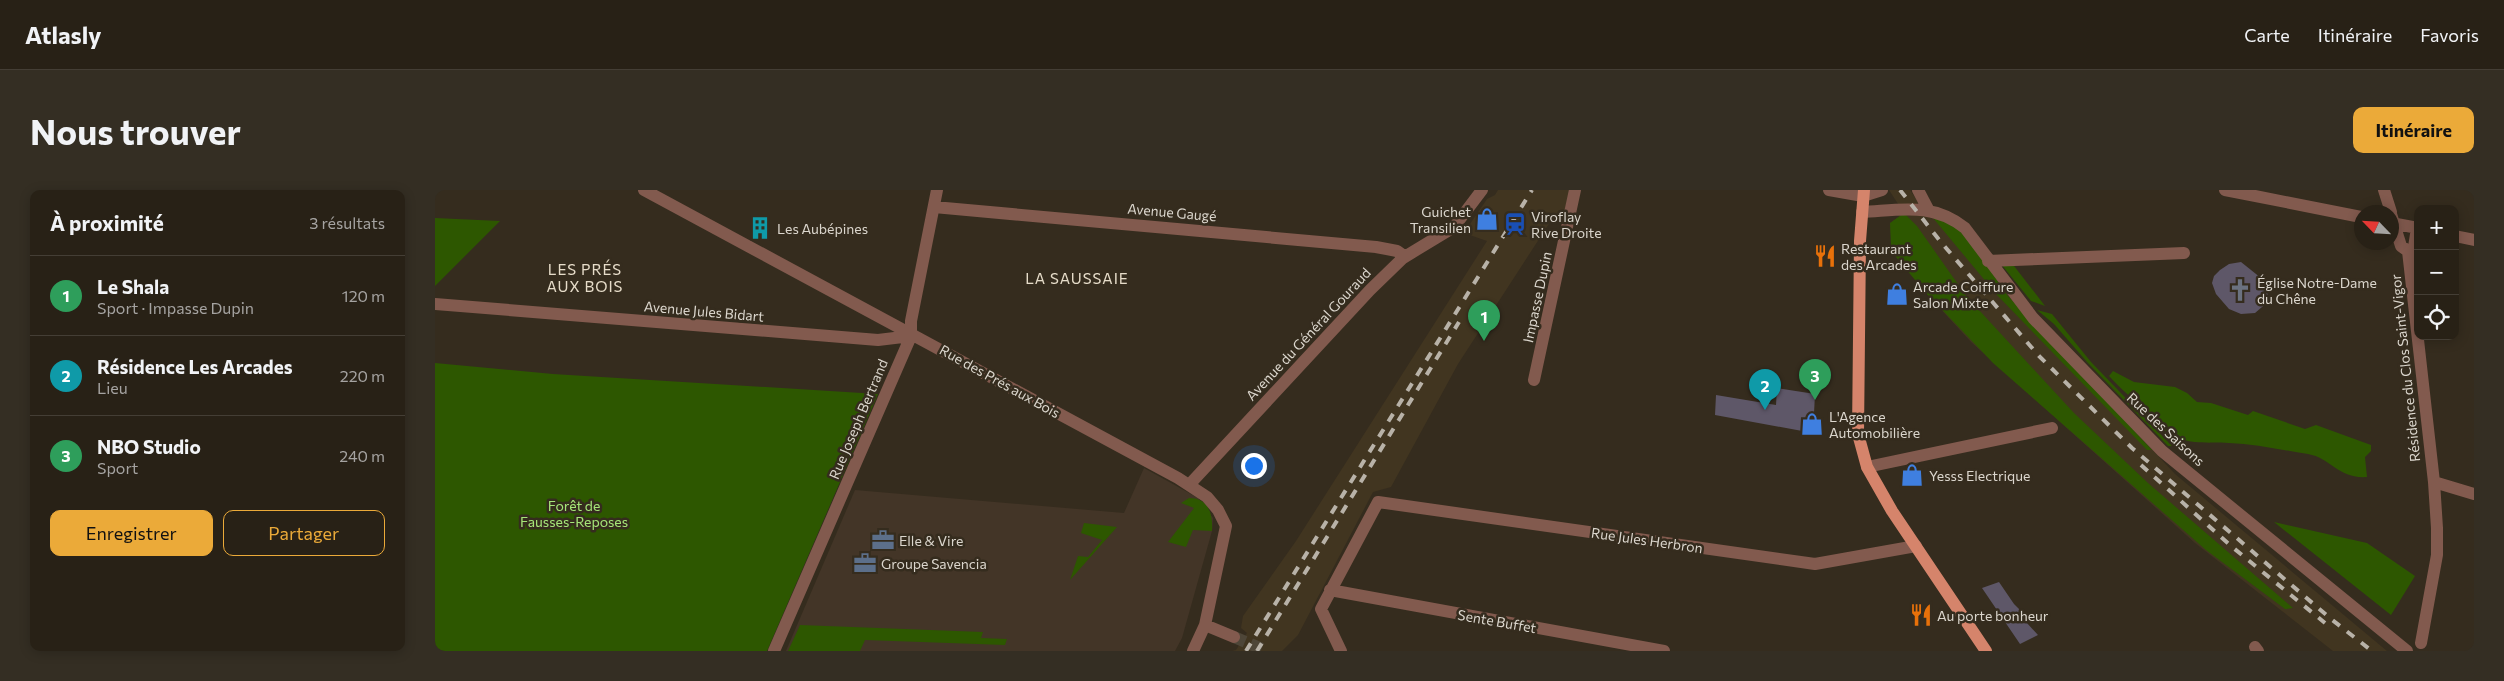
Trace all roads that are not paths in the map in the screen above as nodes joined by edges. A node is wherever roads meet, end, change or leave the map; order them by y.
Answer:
1 (643, 190) edge
2 (937, 190) edge
3 (1481, 190) edge
4 (1575, 190) edge
5 (1829, 190) edge
6 (1882, 190) edge
7 (1918, 190) edge
8 (2225, 190) edge
9 (2384, 190) edge
10 (1863, 193) edge
11 (2388, 205) edge
12 (934, 207) junction
13 (1928, 209) junction
14 (1862, 212) junction
15 (2354, 216) edge
16 (2399, 221) edge
17 (2414, 227) edge
18 (2459, 237) edge
19 (2399, 240) edge
20 (2474, 240) edge
21 (2414, 247) edge
22 (2408, 251) junction
23 (2184, 253) dead end
24 (1404, 256) junction
25 (1988, 261) junction
26 (435, 304) edge
27 (911, 336) junction
28 (1535, 380) dead end
29 (2052, 428) dead end
30 (1867, 467) junction
31 (2434, 482) junction
32 (1189, 485) junction
33 (2474, 494) edge
34 (1916, 546) junction
35 (1330, 590) junction
36 (1205, 624) junction
37 (1233, 637) tunnel mouth
38 (2421, 643) dead end
39 (774, 651) edge
40 (1193, 651) edge
41 (1341, 651) edge
42 (1664, 651) edge
43 (1986, 651) edge
44 (2407, 651) edge

1 - 27 street, Rue des Prés aux Bois
2 - 12 street, Rue Joseph Bertrand
3 - 24 street, Avenue du Général Gouraud
4 - 28 street, Impasse Dupin
5 - 10 street
6 - 10 street
7 - 13 street
8 - 15 street
9 - 11 street, Résidence du Clos Saint-Vigor
10 - 14 main road
12 - 24 street, Avenue Gaugé
12 - 27 street, Rue Joseph Bertrand
13 - 14 street, Rue des Saisons
13 - 25 street, Rue des Saisons
14 - 30 main road
16 - 17 street
18 - 20 street
19 - 22 street, Résidence du Clos Saint-Vigor
21 - 22 street, Résidence du Clos Saint-Vigor
22 - 31 street, Résidence du Clos Saint-Vigor
23 - 25 street
24 - 32 street, Avenue du Général Gouraud
25 - 44 street, Rue des Saisons
26 - 27 street, Avenue Jules Bidart
27 - 32 street, Rue des Prés aux Bois
27 - 39 street, Rue Joseph Bertrand
29 - 30 street
30 - 34 main road
31 - 33 street
31 - 38 street, Résidence du Clos Saint-Vigor
32 - 36 street, Rue des Prés aux Bois
34 - 35 street, Rue Jules Herbron
34 - 43 main road
35 - 41 street
35 - 42 street, Sente Buffet
36 - 37 street
36 - 40 street, Rue des Prés aux Bois

